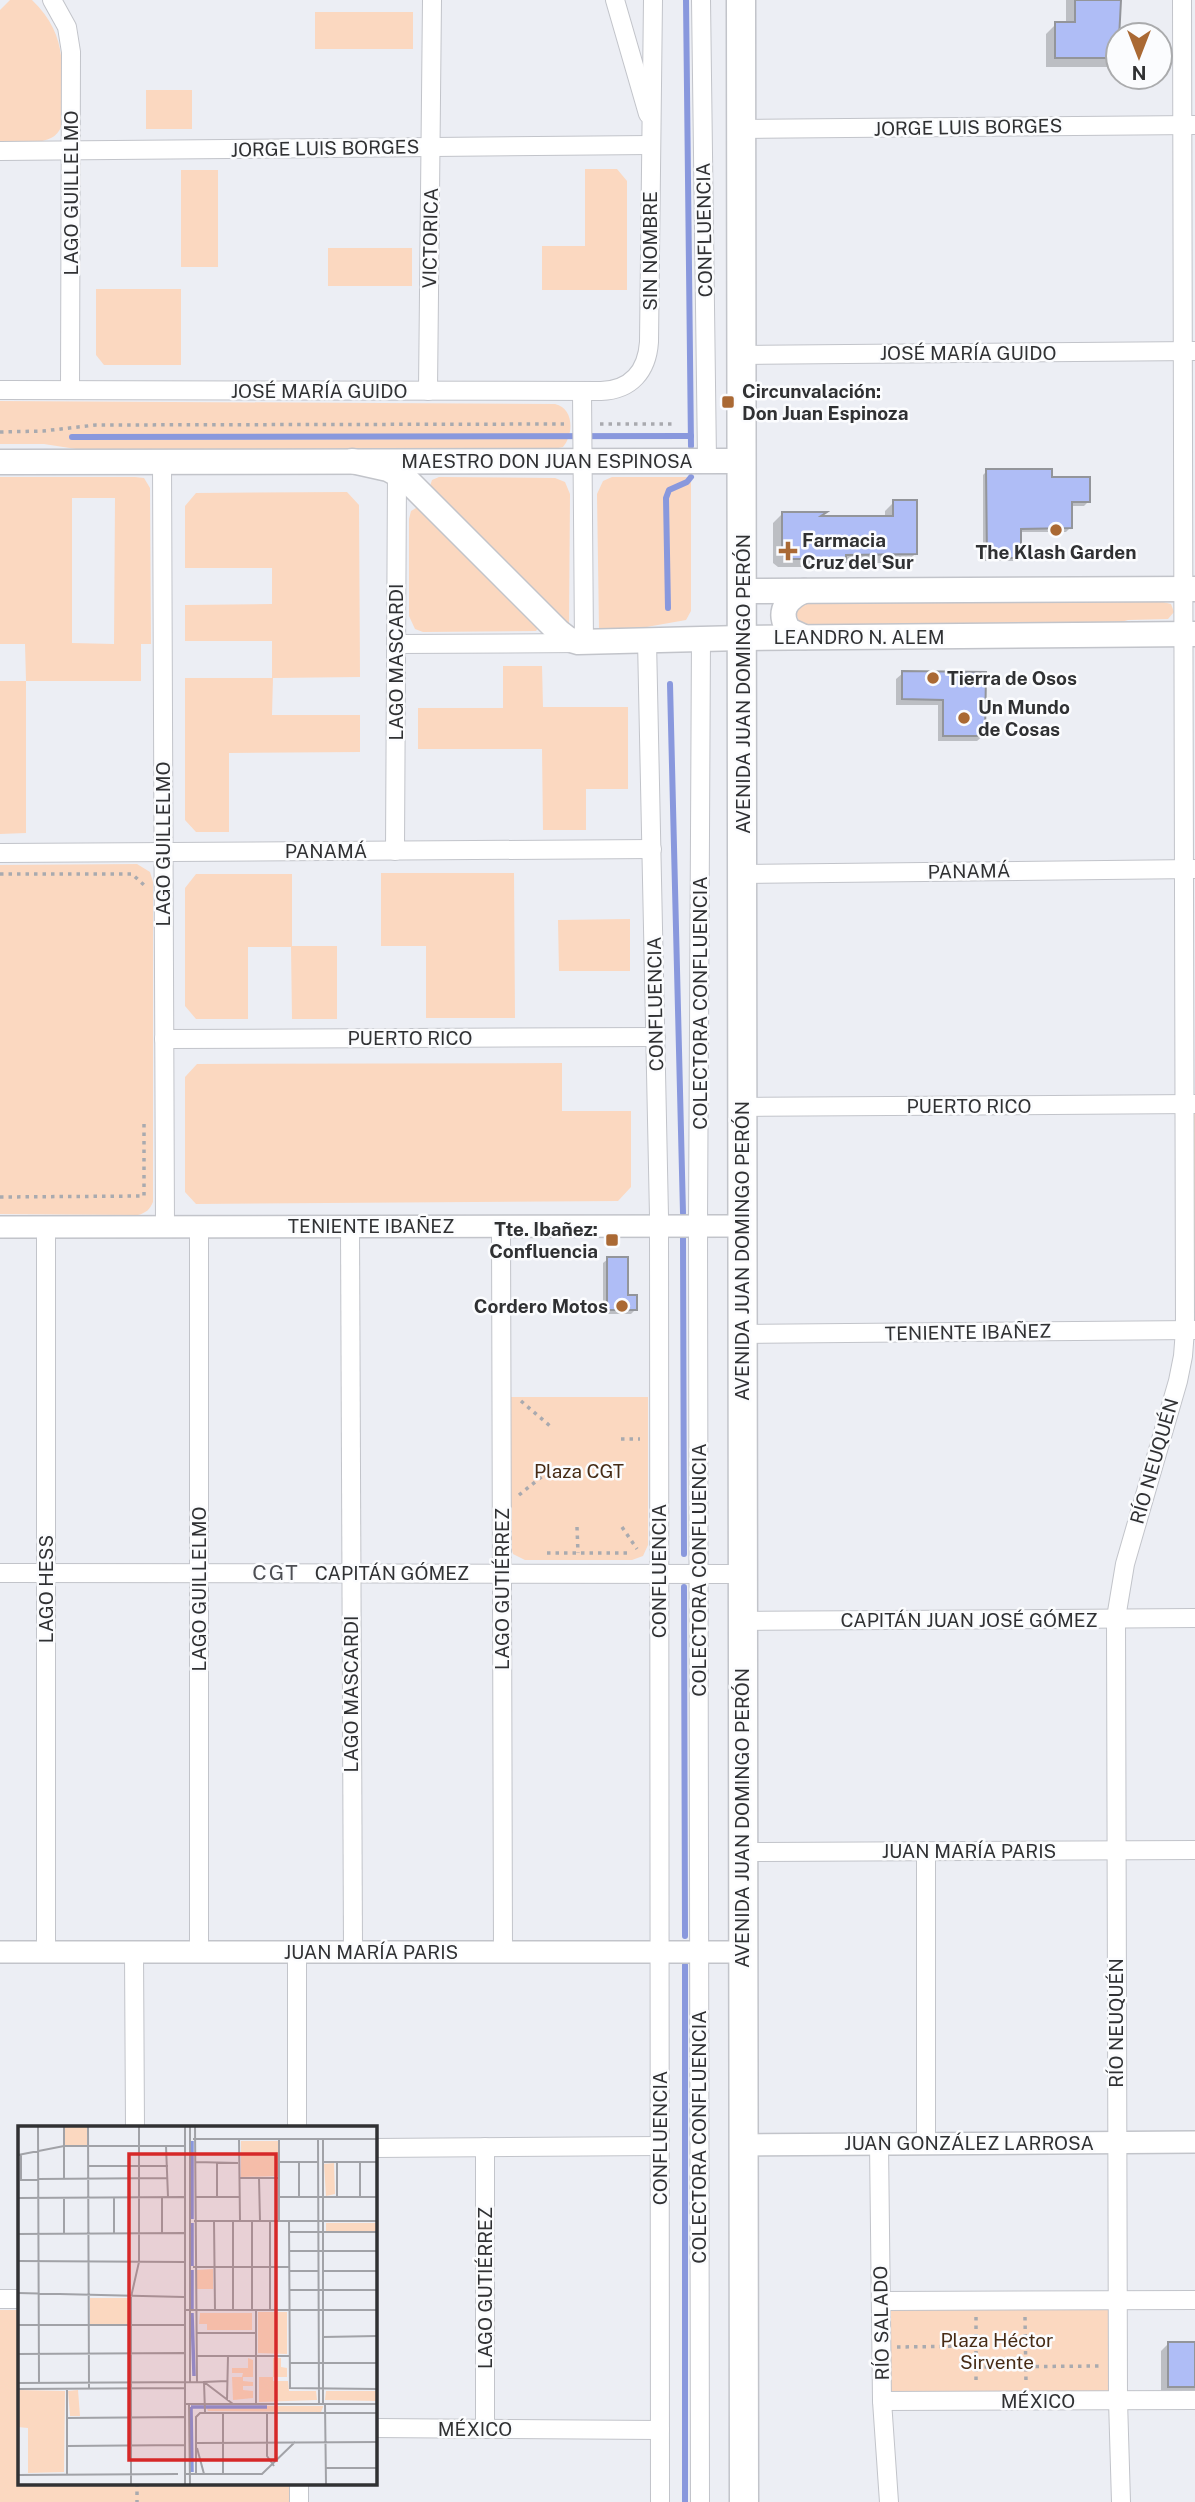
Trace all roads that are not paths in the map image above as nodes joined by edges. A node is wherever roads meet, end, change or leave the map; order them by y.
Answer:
1 (52, 0) edge
2 (432, 0) edge
3 (615, 0) edge
4 (653, 0) edge
5 (701, 0) edge
6 (741, 0) edge
7 (1182, 0) edge
8 (651, 121) junction
9 (1189, 125) edge
10 (742, 129) junction
11 (651, 145) junction
12 (431, 147) junction
13 (0, 151) edge
14 (71, 151) junction
15 (1189, 351) edge
16 (742, 355) junction
17 (636, 379) joint
18 (0, 390) edge
19 (70, 390) junction
20 (428, 391) junction
21 (582, 391) junction
22 (582, 453) junction
23 (707, 460) junction
24 (162, 461) junction
25 (352, 461) junction
26 (742, 461) junction
27 (0, 462) edge
28 (397, 474) junction
29 (1189, 589) edge
30 (742, 591) junction
31 (804, 591) junction
32 (1189, 634) edge
33 (804, 637) junction
34 (742, 638) junction
35 (701, 639) junction
36 (647, 640) junction
37 (584, 643) junction
38 (396, 644) junction
39 (652, 849) junction
40 (395, 850) junction
41 (163, 852) junction
42 (0, 853) edge
43 (1189, 869) edge
44 (743, 874) junction
45 (656, 1037) junction
46 (164, 1039) junction
47 (1190, 1104) edge
48 (743, 1107) junction
49 (659, 1225) junction
50 (698, 1225) junction
51 (199, 1226) junction
52 (349, 1226) junction
53 (501, 1226) junction
54 (741, 1226) junction
55 (0, 1227) edge
56 (46, 1227) junction
57 (165, 1227) junction
58 (1190, 1330) edge
59 (741, 1334) junction
60 (0, 1573) edge
61 (46, 1573) junction
62 (199, 1573) junction
63 (351, 1573) junction
64 (502, 1573) junction
65 (659, 1574) junction
66 (699, 1574) junction
67 (742, 1574) junction
68 (1116, 1618) junction
69 (1195, 1618) edge
70 (742, 1622) junction
71 (1116, 1850) junction
72 (1195, 1850) edge
73 (926, 1851) junction
74 (742, 1852) junction
75 (0, 1952) edge
76 (46, 1952) junction
77 (134, 1952) junction
78 (199, 1952) junction
79 (297, 1952) junction
80 (353, 1952) junction
81 (503, 1952) junction
82 (660, 1952) junction
83 (699, 1952) junction
84 (743, 1952) junction
85 (135, 2126) edge
86 (298, 2126) edge
87 (1116, 2142) junction
88 (1195, 2142) edge
89 (926, 2143) junction
90 (879, 2144) junction
91 (743, 2145) junction
92 (660, 2146) junction
93 (485, 2147) junction
94 (376, 2148) edge
95 (0, 2299) edge
96 (18, 2299) edge
97 (1195, 2300) edge
98 (881, 2301) junction
99 (1117, 2301) junction
100 (1118, 2400) junction
101 (1195, 2400) edge
102 (882, 2401) junction
103 (376, 2428) edge
104 (485, 2429) junction
105 (660, 2430) junction
106 (299, 2484) edge
107 (299, 2502) edge
108 (660, 2502) edge
109 (700, 2502) edge
110 (744, 2502) edge
111 (889, 2502) edge
112 (1121, 2502) edge

1 - 14 street, LAGO GUILLELMO
2 - 12 street, VICTORICA
3 - 8 street, SIN NOMBRE
4 - 8 street, SIN NOMBRE
5 - 23 street, CONFLUENCIA
6 - 10 main road, AVENIDA JUAN DOMINGO PERÓN
7 - 9 street, RÍO NEUQUÉN
8 - 11 street, SIN NOMBRE
9 - 10 street, JORGE LUIS BORGES
9 - 15 street, RÍO NEUQUÉN
10 - 16 main road, AVENIDA JUAN DOMINGO PERÓN
11 - 12 street, JORGE LUIS BORGES
11 - 17 street, SIN NOMBRE
12 - 14 street, JORGE LUIS BORGES
12 - 20 street, VICTORICA
13 - 14 street, JORGE LUIS BORGES
14 - 19 street, LAGO GUILLELMO
15 - 16 street, JOSÉ MARÍA GUIDO
15 - 29 street, RÍO NEUQUÉN
16 - 26 main road, AVENIDA JUAN DOMINGO PERÓN
17 - 21 street, JOSÉ MARÍA GUIDO
18 - 19 street, JOSÉ MARÍA GUIDO
19 - 20 street, JOSÉ MARÍA GUIDO
20 - 21 street, JOSÉ MARÍA GUIDO
21 - 22 street
22 - 23 main road, MAESTRO DON JUAN ESPINOSA
22 - 25 main road, MAESTRO DON JUAN ESPINOSA
22 - 37 street
23 - 26 main road, MAESTRO DON JUAN ESPINOSA
24 - 25 main road, MAESTRO DON JUAN ESPINOSA
24 - 27 main road, MAESTRO DON JUAN ESPINOSA
24 - 41 street, LAGO GUILLELMO
25 - 28 main road, MAESTRO DON JUAN ESPINOSA
26 - 30 main road, AVENIDA JUAN DOMINGO PERÓN
28 - 37 main road, MAESTRO DON JUAN ESPINOSA
28 - 38 street, LAGO MASCARDI
29 - 31 main road
29 - 32 street, RÍO NEUQUÉN
30 - 31 main road
30 - 34 main road, AVENIDA JUAN DOMINGO PERÓN
31 - 33 main road
32 - 33 main road, LEANDRO N. ALEM
32 - 43 street, RÍO NEUQUÉN
33 - 34 main road, LEANDRO N. ALEM
34 - 35 main road, LEANDRO N. ALEM
34 - 44 main road, AVENIDA JUAN DOMINGO PERÓN
35 - 36 main road, LEANDRO N. ALEM
35 - 50 street, COLECTORA CONFLUENCIA
36 - 37 main road, LEANDRO N. ALEM
36 - 39 street, CONFLUENCIA
37 - 38 street, LEANDRO N. ALEM
38 - 40 street, LAGO MASCARDI
39 - 40 street, PANAMÁ
39 - 45 street, CONFLUENCIA
40 - 41 street, PANAMÁ
41 - 42 street, PANAMÁ
41 - 46 street, LAGO GUILLELMO
43 - 44 street, PANAMÁ
43 - 47 street, RÍO NEUQUÉN
44 - 48 main road, AVENIDA JUAN DOMINGO PERÓN
45 - 46 street, PUERTO RICO
45 - 49 street, CONFLUENCIA
46 - 57 street, LAGO GUILLELMO
47 - 48 street, PUERTO RICO
47 - 58 street, RÍO NEUQUÉN
48 - 54 main road, AVENIDA JUAN DOMINGO PERÓN
49 - 50 street, TENIENTE IBAÑEZ
49 - 53 street, TENIENTE IBAÑEZ
49 - 65 street, CONFLUENCIA
50 - 54 street, TENIENTE IBAÑEZ
50 - 66 street, COLECTORA CONFLUENCIA
51 - 52 street, TENIENTE IBAÑEZ
51 - 57 street, TENIENTE IBAÑEZ
51 - 62 street, LAGO GUILLELMO
52 - 53 street, TENIENTE IBAÑEZ
52 - 63 street, LAGO MASCARDI
53 - 64 street, LAGO GUTIÉRREZ
54 - 59 main road, AVENIDA JUAN DOMINGO PERÓN
55 - 56 street, TENIENTE IBAÑEZ
56 - 57 street, TENIENTE IBAÑEZ
56 - 61 street, LAGO HESS
58 - 59 street, TENIENTE IBAÑEZ
58 - 68 street, RÍO NEUQUÉN
59 - 67 main road, AVENIDA JUAN DOMINGO PERÓN
60 - 61 street, CAPITÁN GÓMEZ
61 - 62 street, CAPITÁN GÓMEZ
61 - 76 street, LAGO HESS
62 - 63 street, CAPITÁN GÓMEZ
62 - 78 street, LAGO GUILLELMO
63 - 64 street, CAPITÁN GÓMEZ
63 - 80 street, LAGO MASCARDI
64 - 65 street, CAPITÁN GÓMEZ
64 - 81 street, LAGO GUTIÉRREZ
65 - 66 street, CAPITÁN GÓMEZ
65 - 82 street, CONFLUENCIA
66 - 67 street, CAPITÁN GÓMEZ
66 - 83 street, COLECTORA CONFLUENCIA
67 - 70 main road, AVENIDA JUAN DOMINGO PERÓN
68 - 69 street, CAPITÁN JUAN JOSÉ GÓMEZ
68 - 70 street, CAPITÁN JUAN JOSÉ GÓMEZ
68 - 71 street, RÍO NEUQUÉN
70 - 74 main road, AVENIDA JUAN DOMINGO PERÓN
71 - 72 street, JUAN MARÍA PARIS
71 - 73 street, JUAN MARÍA PARIS
71 - 87 street, RÍO NEUQUÉN
73 - 74 street, JUAN MARÍA PARIS
73 - 89 street
74 - 84 main road, AVENIDA JUAN DOMINGO PERÓN
75 - 76 street, JUAN MARÍA PARIS
76 - 77 street, JUAN MARÍA PARIS
77 - 78 street, JUAN MARÍA PARIS
77 - 85 street
78 - 79 street, JUAN MARÍA PARIS
79 - 80 street, JUAN MARÍA PARIS
79 - 86 street
80 - 81 street, JUAN MARÍA PARIS
81 - 82 street, JUAN MARÍA PARIS
82 - 83 street, JUAN MARÍA PARIS
82 - 92 street, CONFLUENCIA
83 - 84 street, JUAN MARÍA PARIS
83 - 109 street, COLECTORA CONFLUENCIA
84 - 91 main road, AVENIDA JUAN DOMINGO PERÓN
87 - 88 street, JUAN GONZÁLEZ LARROSA
87 - 89 street, JUAN GONZÁLEZ LARROSA
87 - 99 street, RÍO NEUQUÉN
89 - 90 street, JUAN GONZÁLEZ LARROSA
90 - 91 street, JUAN GONZÁLEZ LARROSA
90 - 98 street, RÍO SALADO
91 - 110 main road, AVENIDA JUAN DOMINGO PERÓN
92 - 93 street
92 - 105 street, CONFLUENCIA
93 - 94 street
93 - 104 street, LAGO GUTIÉRREZ
95 - 96 street
97 - 99 street
98 - 99 street
98 - 102 street, RÍO SALADO
99 - 100 street, RÍO NEUQUÉN
100 - 101 street, MÉXICO
100 - 102 street, MÉXICO
100 - 112 street, RÍO NEUQUÉN
102 - 111 street, RÍO SALADO
103 - 104 street, MÉXICO
104 - 105 street, MÉXICO
105 - 108 street, CONFLUENCIA
106 - 107 street

